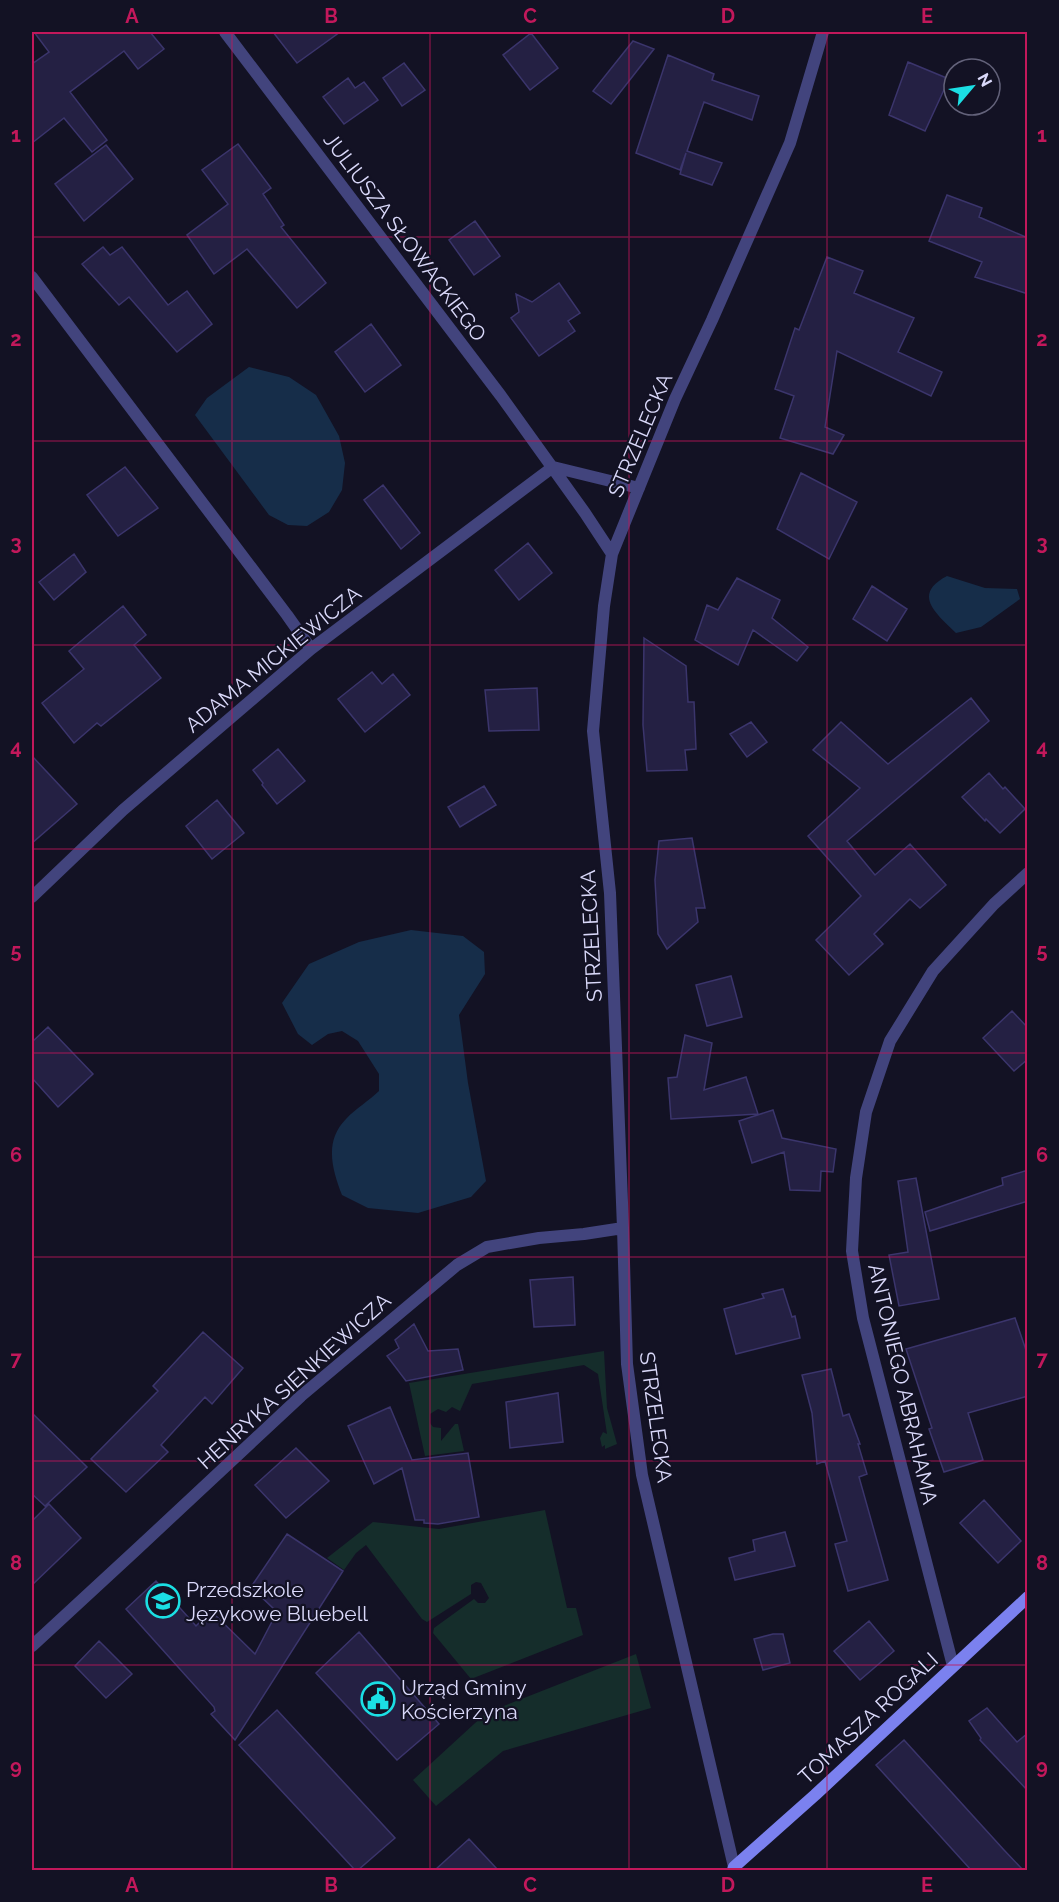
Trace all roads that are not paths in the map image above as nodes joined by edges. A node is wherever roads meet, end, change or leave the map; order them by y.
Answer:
1 (225, 32) edge
2 (823, 32) edge
3 (32, 277) edge
4 (553, 467) junction
5 (639, 488) junction
6 (612, 554) junction
7 (311, 649) junction
8 (1028, 873) edge
9 (32, 897) edge
10 (624, 1228) junction
11 (1028, 1597) edge
12 (32, 1646) edge
13 (953, 1666) junction
14 (733, 1869) edge

1 - 4 street, JULIUSZA SŁOWACKIEGO
2 - 5 street, STRZELECKA
3 - 7 street
4 - 5 street
4 - 6 street, JULIUSZA SŁOWACKIEGO
4 - 7 street, ADAMA MICKIEWICZA
5 - 6 street, STRZELECKA
6 - 10 street, STRZELECKA
7 - 9 street, ADAMA MICKIEWICZA
8 - 13 street, ANTONIEGO ABRAHAMA
10 - 12 street, HENRYKA SIENKIEWICZA
10 - 14 street, STRZELECKA
11 - 13 street, TOMASZA ROGALI
13 - 14 street, TOMASZA ROGALI

